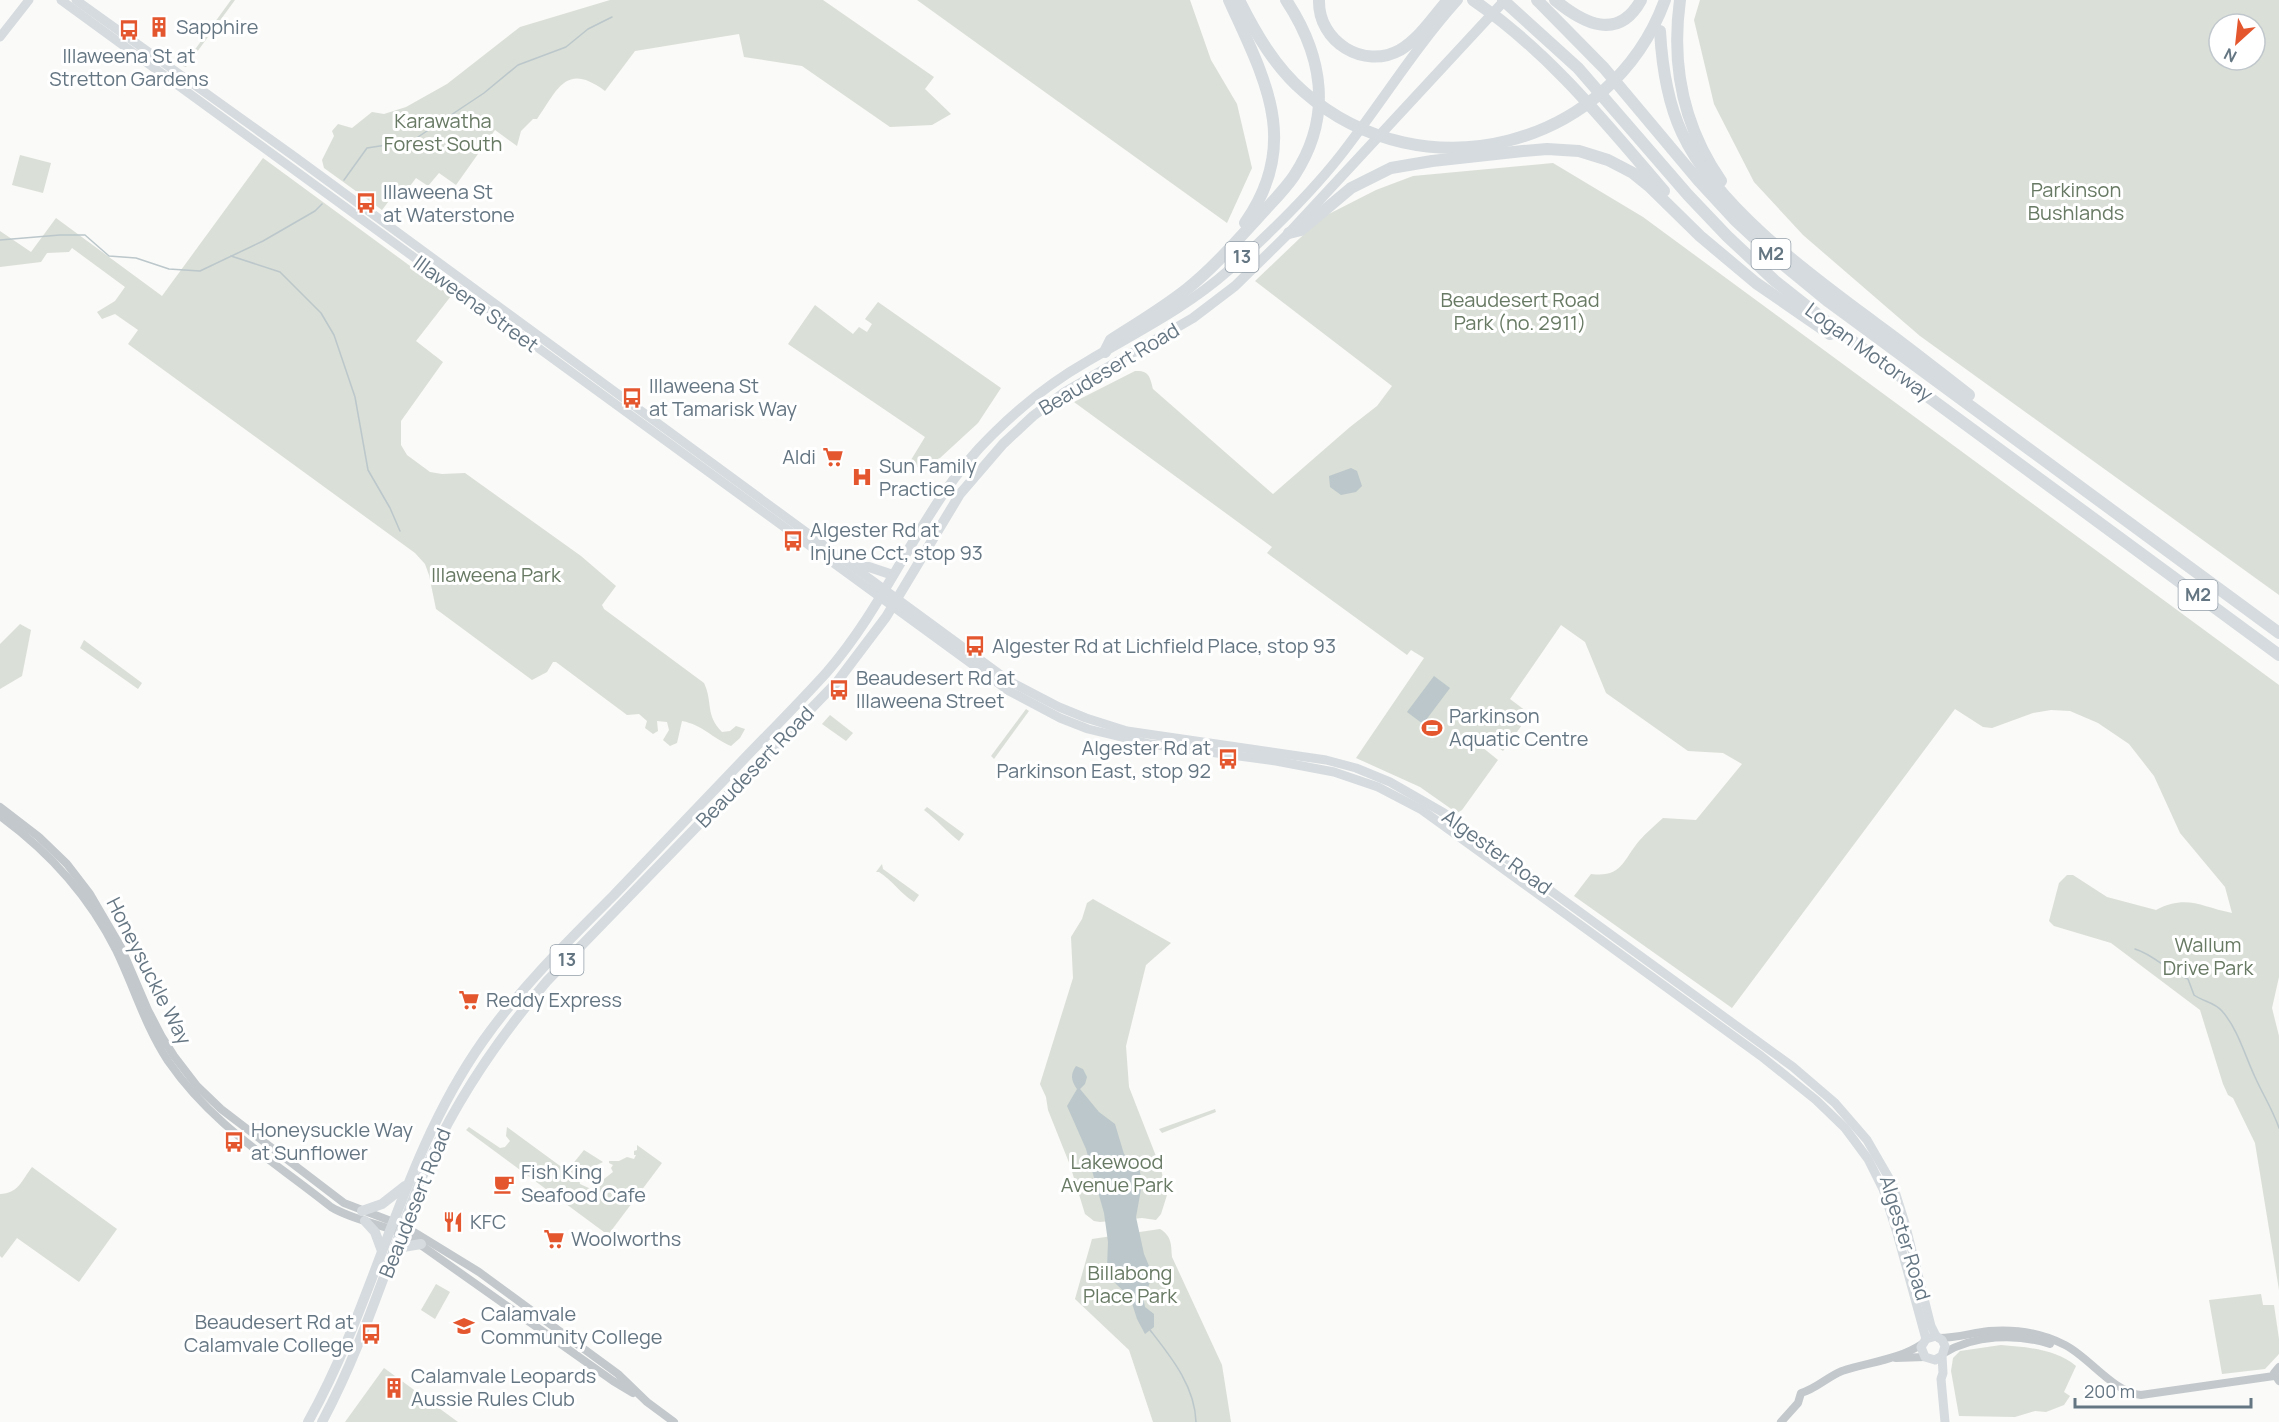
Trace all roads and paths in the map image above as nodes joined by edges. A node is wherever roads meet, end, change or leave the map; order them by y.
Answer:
1 (21, 0) edge
2 (29, 0) edge
3 (61, 0) edge
4 (76, 0) edge
5 (1229, 0) edge
6 (1239, 0) edge
7 (1245, 0) edge
8 (1286, 0) edge
9 (1319, 0) edge
10 (1458, 0) edge
11 (1473, 0) edge
12 (1505, 0) edge
13 (1537, 0) edge
14 (1555, 0) edge
15 (1641, 0) edge
16 (1665, 0) edge
17 (1680, 0) edge
18 (1447, 5) edge
19 (1247, 16) junction
20 (1660, 31) dead end
21 (2, 34) edge
22 (172, 74) junction
23 (261, 133) junction
24 (260, 145) junction
25 (1750, 220) junction
26 (1289, 233) junction
27 (1708, 242) junction
28 (1229, 249) junction
29 (1858, 344) junction
30 (1105, 352) junction
31 (2030, 449) junction
32 (728, 481) junction
33 (855, 567) junction
34 (893, 575) junction
35 (883, 593) junction
36 (895, 602) junction
37 (2279, 633) edge
38 (2279, 655) edge
39 (0, 807) edge
40 (0, 816) edge
41 (1462, 826) junction
42 (1457, 835) junction
43 (406, 1185) junction
44 (364, 1216) junction
45 (397, 1227) junction
46 (421, 1244) junction
47 (382, 1251) junction
48 (395, 1251) junction
49 (1937, 1337) junction
50 (1924, 1341) junction
51 (1943, 1355) junction
52 (2080, 1357) junction
53 (1896, 1358) junction
54 (1928, 1358) junction
55 (2279, 1367) edge
56 (1941, 1379) junction
57 (2277, 1379) edge
58 (647, 1402) junction
59 (308, 1422) edge
60 (322, 1422) edge
61 (674, 1422) edge
62 (1781, 1422) edge
63 (1944, 1422) edge

1 - 21 main road
2 - 21 main road
3 - 22 main road, Illaweena Street
4 - 22 main road, Illaweena Street
5 - 28 highway
6 - 19 highway
7 - 19 highway
8 - 28 highway
9 - 18 highway
10 - 18 highway, Beaudesert Road / 13
11 - 27 highway
12 - 26 highway, Beaudesert Road / 13
12 - 29 highway, Logan Motorway / M2
13 - 31 highway, Logan Motorway / M2
14 - 15 highway
16 - 19 highway
17 - 25 highway
18 - 30 highway, Beaudesert Road / 13
20 - 25 highway
22 - 23 main road, Illaweena Street
22 - 24 main road, Illaweena Street
23 - 24 main road
23 - 32 main road, Illaweena Street
24 - 32 main road, Illaweena Street
25 - 31 highway
26 - 27 highway
26 - 36 highway, Beaudesert Road / 13
27 - 29 highway
28 - 30 highway
29 - 38 highway, Logan Motorway / M2
30 - 34 highway, Beaudesert Road / 13
31 - 37 highway, Logan Motorway / M2
32 - 33 main road, Illaweena Street
32 - 35 main road, Illaweena Street
33 - 34 highway
33 - 35 main road, Illaweena Street
34 - 35 highway, Beaudesert Road / 13
35 - 36 main road, Illaweena Street
35 - 43 highway, Beaudesert Road / 13
36 - 41 main road, Algester Road
36 - 42 main road, Algester Road
36 - 45 highway, Beaudesert Road / 13
39 - 44 street, Honeysuckle Way
40 - 44 street, Honeysuckle Way
41 - 42 main road
41 - 49 main road, Algester Road
42 - 50 main road, Algester Road
43 - 44 highway
43 - 45 highway, Beaudesert Road / 13
44 - 45 street, Honeysuckle Way
44 - 47 highway
45 - 46 street
45 - 47 highway, Beaudesert Road / 13
45 - 48 highway, Beaudesert Road / 13
45 - 58 street
46 - 48 highway
46 - 58 street
47 - 59 highway, Beaudesert Road / 13
48 - 60 highway, Beaudesert Road / 13
49 - 50 main road
49 - 51 main road
49 - 52 street
50 - 53 street
50 - 54 main road
51 - 52 street
51 - 54 main road
51 - 56 main road
52 - 57 street
53 - 54 street
53 - 62 street
54 - 56 main road
55 - 57 street
56 - 63 main road
58 - 61 street

